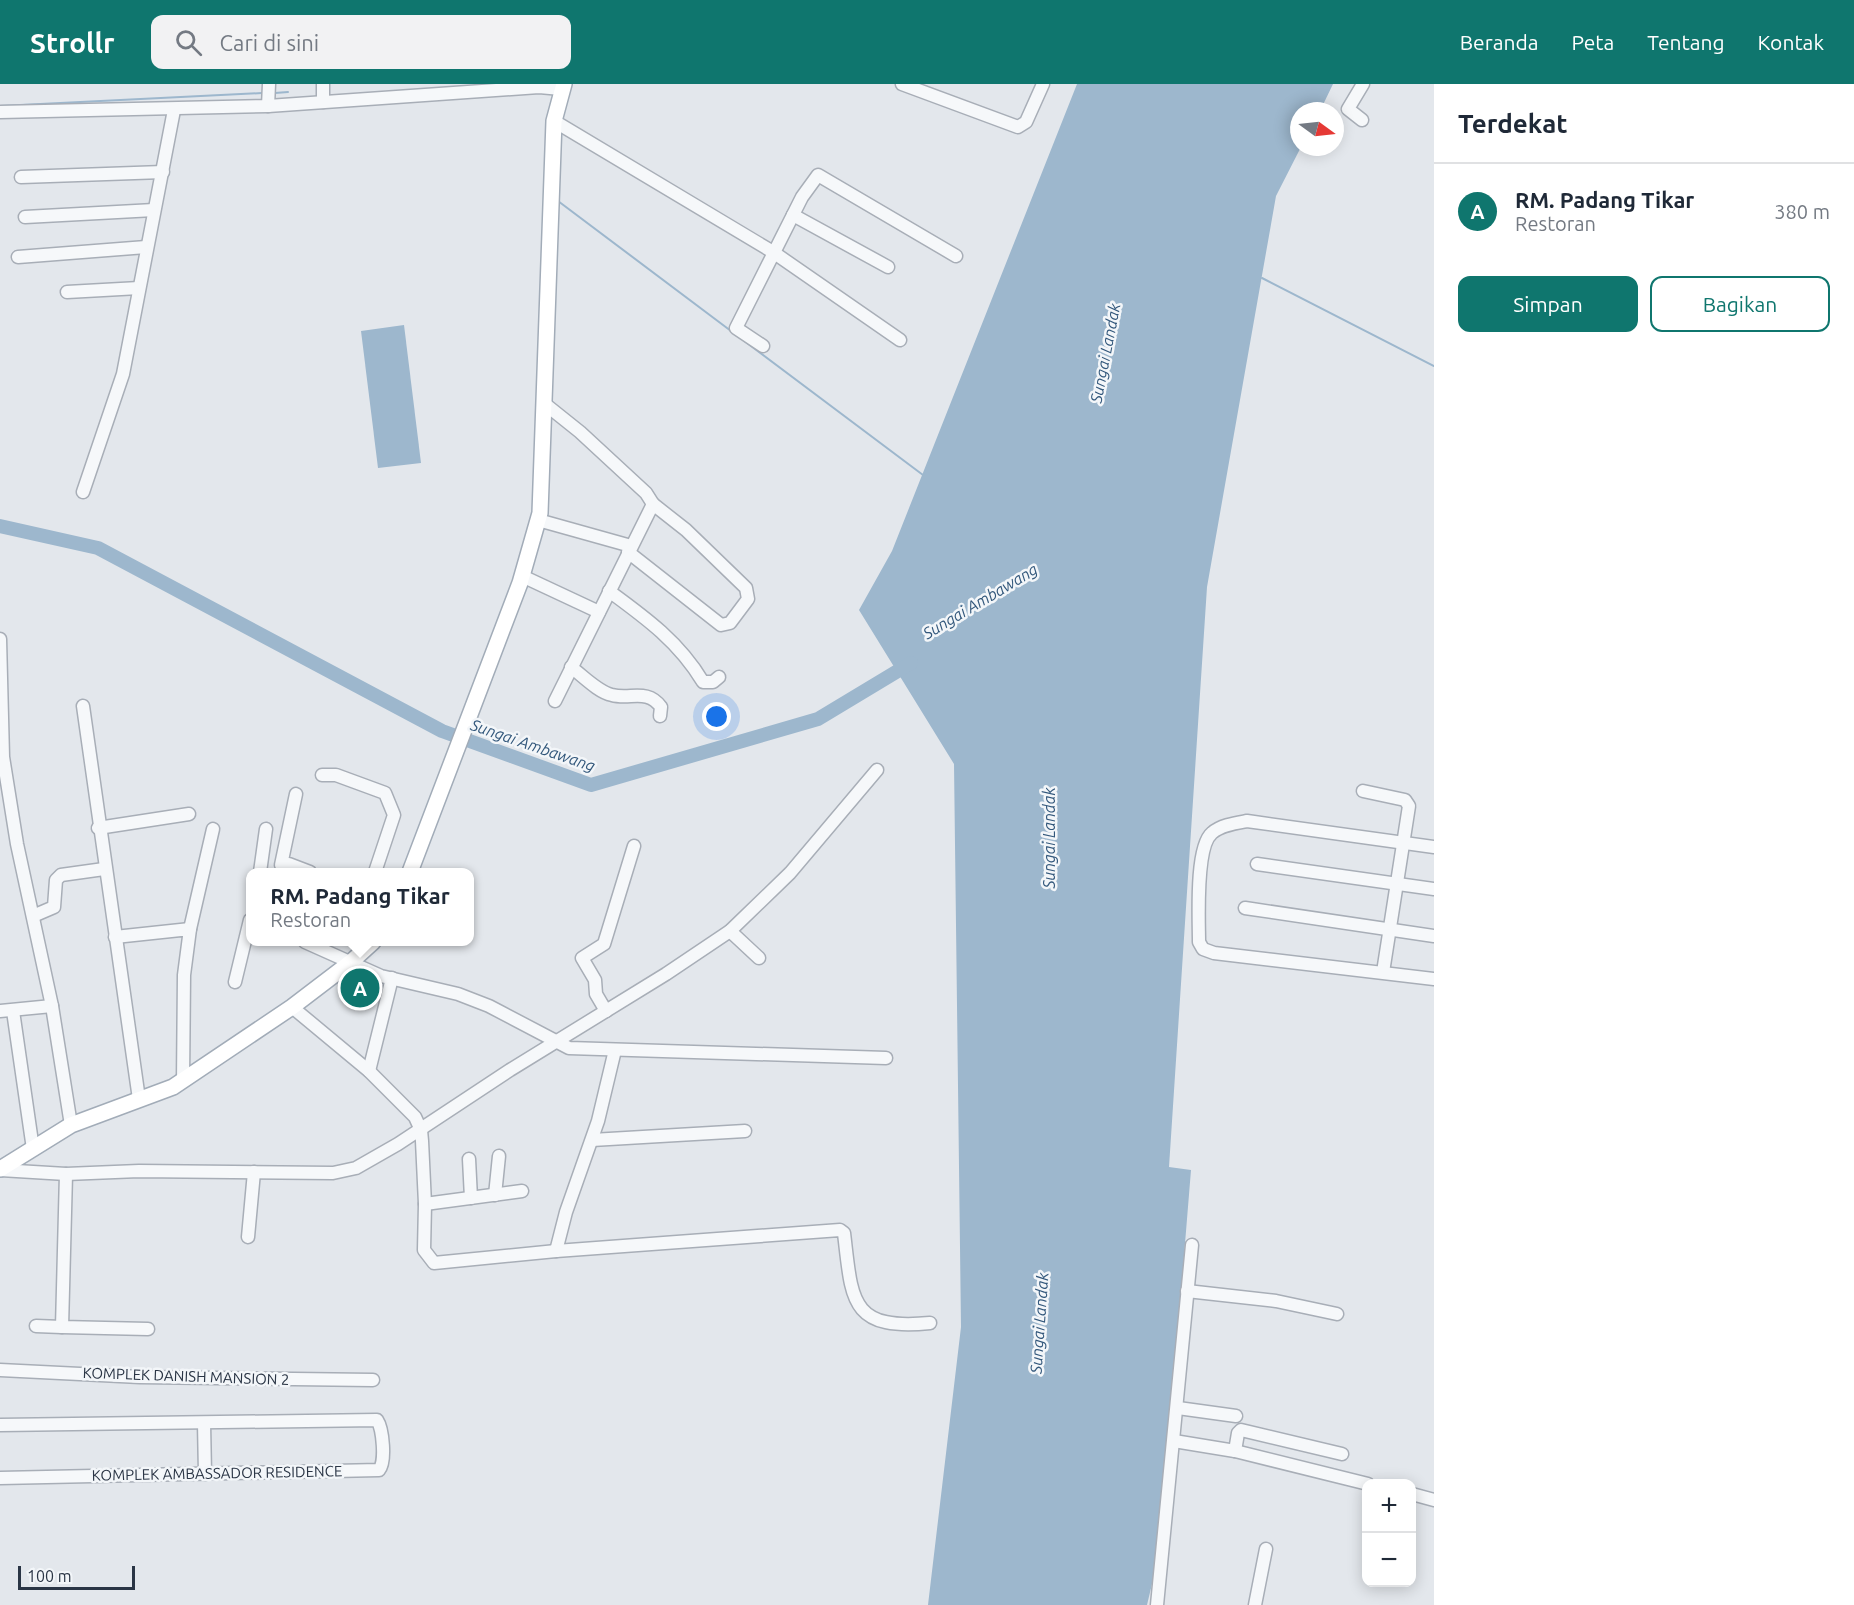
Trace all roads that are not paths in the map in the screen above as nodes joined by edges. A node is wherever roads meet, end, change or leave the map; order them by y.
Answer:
1 (269, 84) edge
2 (323, 84) edge
3 (902, 84) edge
4 (1043, 84) edge
5 (1363, 84) edge
6 (563, 87) edge
7 (323, 102) junction
8 (268, 106) junction
9 (174, 110) junction
10 (0, 112) edge
11 (1362, 120) dead end
12 (554, 122) junction
13 (163, 172) junction
14 (21, 177) dead end
15 (154, 210) junction
16 (793, 215) junction
17 (25, 217) dead end
18 (146, 247) junction
19 (773, 252) junction
20 (956, 256) dead end
21 (18, 257) dead end
22 (888, 267) dead end
23 (139, 288) junction
24 (67, 292) dead end
25 (900, 340) dead end
26 (763, 346) dead end
27 (545, 404) junction
28 (83, 492) dead end
29 (653, 504) junction
30 (538, 520) junction
31 (630, 549) junction
32 (522, 576) junction
33 (609, 591) junction
34 (599, 612) junction
35 (0, 639) edge
36 (571, 667) junction
37 (719, 678) dead end
38 (555, 701) dead end
39 (83, 706) dead end
40 (660, 717) dead end
41 (1, 757) edge
42 (877, 770) dead end
43 (322, 776) dead end
44 (1363, 792) dead end
45 (296, 794) dead end
46 (189, 814) dead end
47 (99, 828) junction
48 (213, 829) dead end
49 (266, 829) dead end
50 (1403, 843) junction
51 (634, 846) dead end
52 (1434, 847) edge
53 (1257, 864) dead end
54 (261, 868) edge
55 (298, 868) edge
56 (377, 868) edge
57 (412, 868) edge
58 (104, 869) junction
59 (1396, 884) junction
60 (1434, 889) edge
61 (1245, 908) dead end
62 (33, 916) junction
63 (190, 929) junction
64 (1390, 929) junction
65 (730, 931) junction
66 (246, 936) edge
67 (1434, 936) edge
68 (115, 937) junction
69 (314, 946) edge
70 (369, 946) edge
71 (759, 958) dead end
72 (351, 962) junction
73 (1383, 972) junction
74 (392, 978) junction
75 (1434, 980) edge
76 (235, 982) dead end
77 (52, 1006) junction
78 (292, 1007) junction
79 (6, 1011) edge
80 (606, 1011) junction
81 (555, 1042) junction
82 (615, 1050) junction
83 (886, 1058) dead end
84 (369, 1071) junction
85 (183, 1081) junction
86 (139, 1099) junction
87 (71, 1125) junction
88 (421, 1130) junction
89 (745, 1131) dead end
90 (592, 1140) junction
91 (33, 1149) junction
92 (499, 1156) dead end
93 (469, 1159) dead end
94 (0, 1169) edge
95 (254, 1172) junction
96 (66, 1174) junction
97 (522, 1191) dead end
98 (495, 1195) junction
99 (471, 1198) junction
100 (425, 1204) junction
101 (248, 1237) dead end
102 (1192, 1245) dead end
103 (556, 1251) junction
104 (1187, 1291) junction
105 (1337, 1314) dead end
106 (930, 1323) dead end
107 (36, 1326) dead end
108 (62, 1327) junction
109 (148, 1329) dead end
110 (0, 1370) edge
111 (373, 1380) dead end
112 (1178, 1408) junction
113 (1236, 1416) dead end
114 (204, 1423) junction
115 (0, 1425) edge
116 (1174, 1441) junction
117 (1235, 1451) junction
118 (1342, 1454) dead end
119 (205, 1474) junction
120 (0, 1478) edge
121 (1362, 1483) edge
122 (1416, 1495) edge
123 (1434, 1500) edge
124 (1266, 1549) dead end
125 (1157, 1605) edge
126 (1255, 1605) edge

1 - 8 street
2 - 7 street
3 - 4 street
5 - 11 street
6 - 7 street
6 - 12 main road
7 - 8 street
8 - 9 street
9 - 10 street
9 - 13 street
12 - 19 street
12 - 27 main road
13 - 14 street
13 - 15 street
15 - 17 street
15 - 18 street
16 - 19 street
16 - 20 street
16 - 22 street
18 - 21 street
18 - 23 street
19 - 25 street
19 - 26 street
23 - 24 street
23 - 28 street
27 - 29 street
27 - 30 main road
29 - 31 street
29 - 31 street
30 - 31 street
30 - 32 main road
31 - 33 street
32 - 34 street
32 - 57 main road
33 - 34 street
33 - 37 street
34 - 36 street
35 - 41 street
36 - 38 street
36 - 40 street
39 - 47 street
41 - 62 street
42 - 65 street
43 - 56 street
44 - 50 street
45 - 55 street
46 - 47 street
47 - 58 street
48 - 63 street
49 - 54 street
50 - 52 street
50 - 59 street
50 - 73 street
51 - 80 street
53 - 59 street
58 - 62 street
58 - 68 street
59 - 60 street
59 - 64 street
61 - 64 street
62 - 77 street
63 - 68 street
63 - 85 street
64 - 67 street
64 - 73 street
65 - 71 street
65 - 80 street
66 - 76 street
68 - 86 street
69 - 72 street
70 - 72 main road
72 - 74 street
72 - 78 main road
73 - 75 street
74 - 81 street
74 - 84 street
77 - 79 street
77 - 87 street
78 - 84 street
78 - 85 main road
79 - 91 street
80 - 81 street
81 - 82 street
81 - 88 street
82 - 83 street
82 - 90 street
84 - 88 street
85 - 86 main road
86 - 87 main road
87 - 91 main road
88 - 95 street
88 - 100 street
89 - 90 street
90 - 103 street
91 - 94 main road
92 - 98 street
93 - 99 street
94 - 96 street
95 - 96 street
95 - 101 street
96 - 108 street
97 - 98 street
98 - 99 street
99 - 100 street
100 - 103 street
102 - 104 street
103 - 106 street
104 - 105 street
104 - 112 street
107 - 108 street
108 - 109 street
110 - 111 street, KOMPLEK DANISH MANSION 2
112 - 113 street
112 - 116 street
114 - 115 street
114 - 119 street
114 - 119 street, KOMPLEK AMBASSADOR RESIDENCE
116 - 117 street
116 - 125 street
117 - 118 street
117 - 121 street
119 - 120 street, KOMPLEK AMBASSADOR RESIDENCE
122 - 123 street
124 - 126 street

